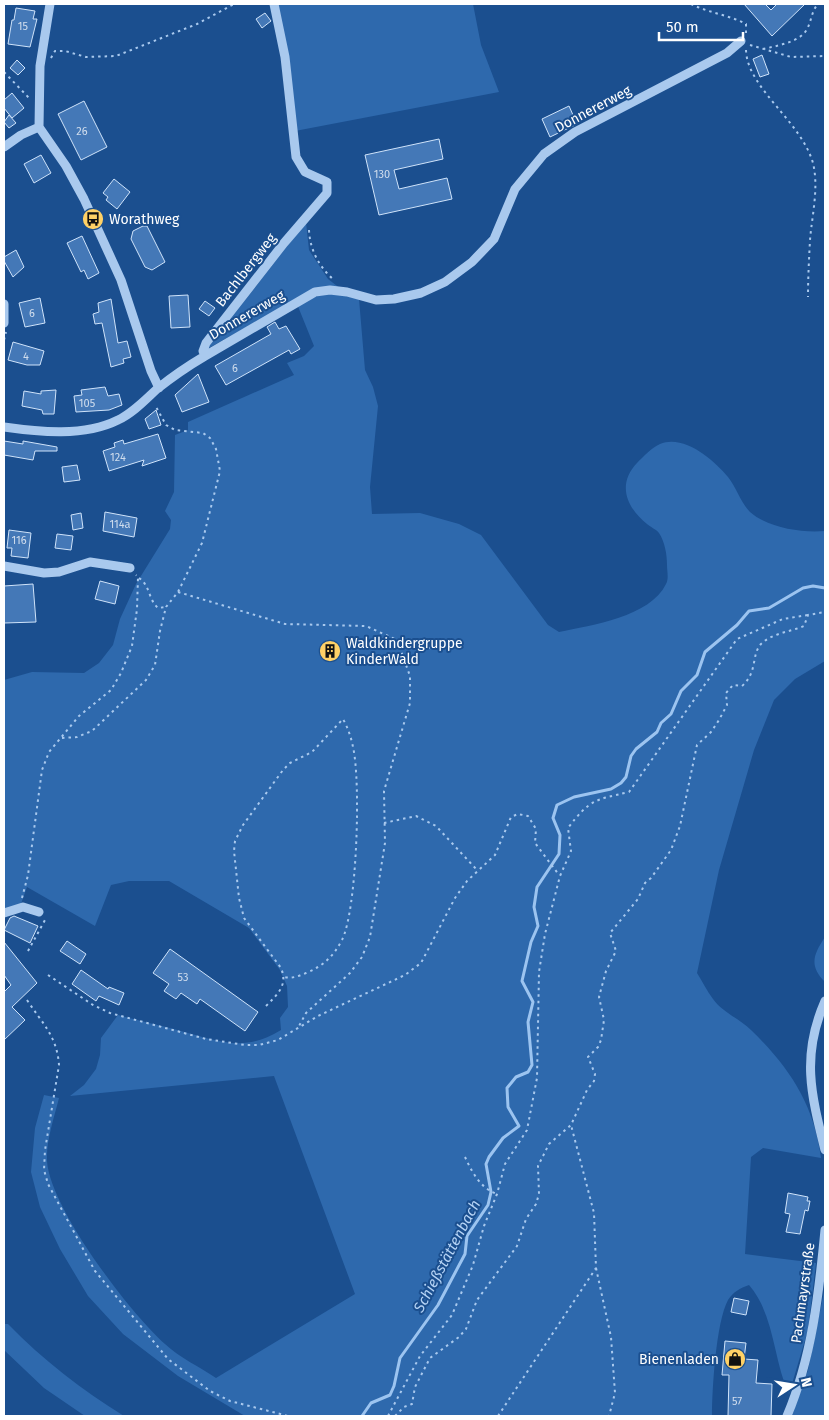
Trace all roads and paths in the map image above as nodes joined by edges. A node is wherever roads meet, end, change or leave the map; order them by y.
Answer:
1 (50, 4) edge
2 (234, 4) edge
3 (274, 4) edge
4 (691, 4) edge
5 (818, 4) edge
6 (825, 35) edge
7 (741, 41) junction
8 (761, 50) junction
9 (825, 56) edge
10 (40, 66) junction
11 (4, 72) edge
12 (40, 108) junction
13 (39, 127) junction
14 (4, 147) edge
15 (308, 216) junction
16 (347, 292) junction
17 (808, 297) dead end
18 (4, 304) edge
19 (4, 323) edge
20 (204, 356) junction
21 (160, 388) junction
22 (153, 401) dead end
23 (4, 427) edge
24 (4, 566) edge
25 (130, 568) joint
26 (138, 578) junction
27 (178, 592) junction
28 (166, 607) junction
29 (825, 612) edge
30 (808, 616) junction
31 (397, 640) junction
32 (430, 648) dead end
33 (62, 738) junction
34 (384, 823) junction
35 (478, 871) junction
36 (560, 876) junction
37 (15, 909) junction
38 (4, 913) edge
39 (43, 914) joint
40 (28, 951) dead end
41 (48, 975) dead end
42 (284, 977) junction
43 (27, 1000) dead end
44 (825, 1001) edge
45 (266, 1006) dead end
46 (298, 1027) junction
47 (571, 1125) junction
48 (825, 1150) edge
49 (465, 1157) dead end
50 (497, 1194) junction
51 (825, 1230) edge
52 (596, 1268) junction
53 (288, 1416) edge
54 (388, 1416) edge
55 (395, 1416) edge
56 (498, 1416) edge
57 (609, 1416) edge
58 (787, 1416) edge

1 - 10 street
2 - 10 path
3 - 15 street, Bachlbergweg
4 - 7 path
5 - 8 path
6 - 9 path
7 - 8 path
7 - 16 street, Donnererweg
7 - 17 path
8 - 9 path
10 - 12 street
11 - 12 path
12 - 13 street
13 - 14 street
13 - 21 street
15 - 16 path
15 - 20 street, Bachlbergweg
16 - 20 street, Donnererweg
18 - 19 street
20 - 21 street
21 - 23 street
22 - 27 path
24 - 25 street
25 - 26 path
26 - 28 path
26 - 33 path
27 - 28 path
27 - 31 path
28 - 33 path
29 - 30 path
30 - 36 path
30 - 47 path
31 - 32 path
31 - 34 path
33 - 37 path
34 - 35 path
34 - 46 path
35 - 36 path
35 - 46 path
36 - 50 path
37 - 38 street
37 - 39 street
39 - 40 path
41 - 46 path
42 - 42 path
42 - 45 path
43 - 53 path
44 - 48 street
47 - 52 path
47 - 55 path
49 - 50 path
50 - 54 path
51 - 58 street, Pachmayrstraße
52 - 56 path
52 - 57 path

